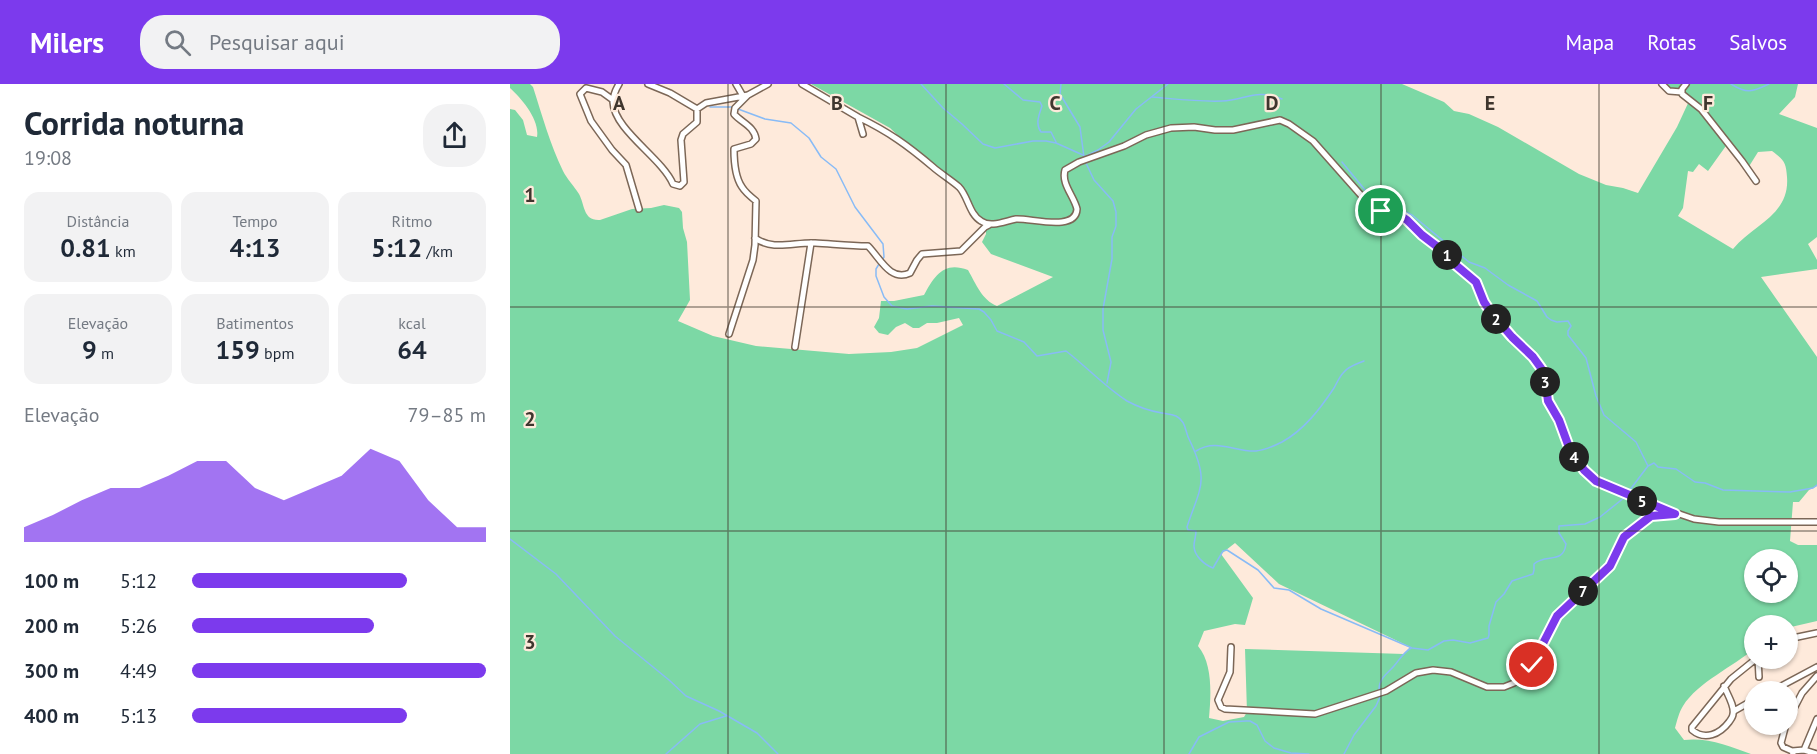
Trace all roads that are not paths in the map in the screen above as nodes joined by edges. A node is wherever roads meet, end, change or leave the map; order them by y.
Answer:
1 (619, 84) edge
2 (648, 84) edge
3 (736, 84) edge
4 (768, 84) edge
5 (802, 84) edge
6 (1662, 84) edge
7 (1686, 84) edge
8 (1682, 92) junction
9 (746, 95) junction
10 (613, 100) junction
11 (697, 109) junction
12 (858, 117) junction
13 (863, 134) dead end
14 (1756, 181) dead end
15 (639, 209) dead end
16 (992, 224) junction
17 (755, 238) junction
18 (812, 243) junction
19 (729, 333) dead end
20 (795, 347) dead end
21 (1675, 514) junction
22 (1817, 522) edge
23 (1817, 633) edge
24 (1798, 637) edge
25 (1231, 647) dead end
26 (1744, 668) edge
27 (1817, 668) edge
28 (1758, 669) edge
29 (1817, 676) edge
30 (1759, 677) dead end
31 (1792, 681) edge
32 (1724, 686) junction
33 (1798, 701) edge
34 (1744, 705) edge
35 (1734, 711) junction
36 (1817, 719) edge
37 (1783, 735) edge
38 (1804, 750) junction
39 (1792, 752) edge
40 (1817, 754) edge

1 - 10 street
2 - 11 street
3 - 9 street
4 - 9 street
5 - 12 street
6 - 8 street
7 - 8 street
8 - 14 street
9 - 11 street
9 - 17 street
10 - 11 street
10 - 15 street
12 - 13 street
12 - 16 street
16 - 18 street
16 - 21 street
17 - 18 street
17 - 19 street
18 - 20 street
21 - 22 street
21 - 25 street
23 - 24 street
26 - 32 street
27 - 31 street
28 - 30 street
29 - 33 street
32 - 35 street
32 - 35 street
34 - 35 street
36 - 38 street
37 - 39 street
38 - 39 street
38 - 40 street

